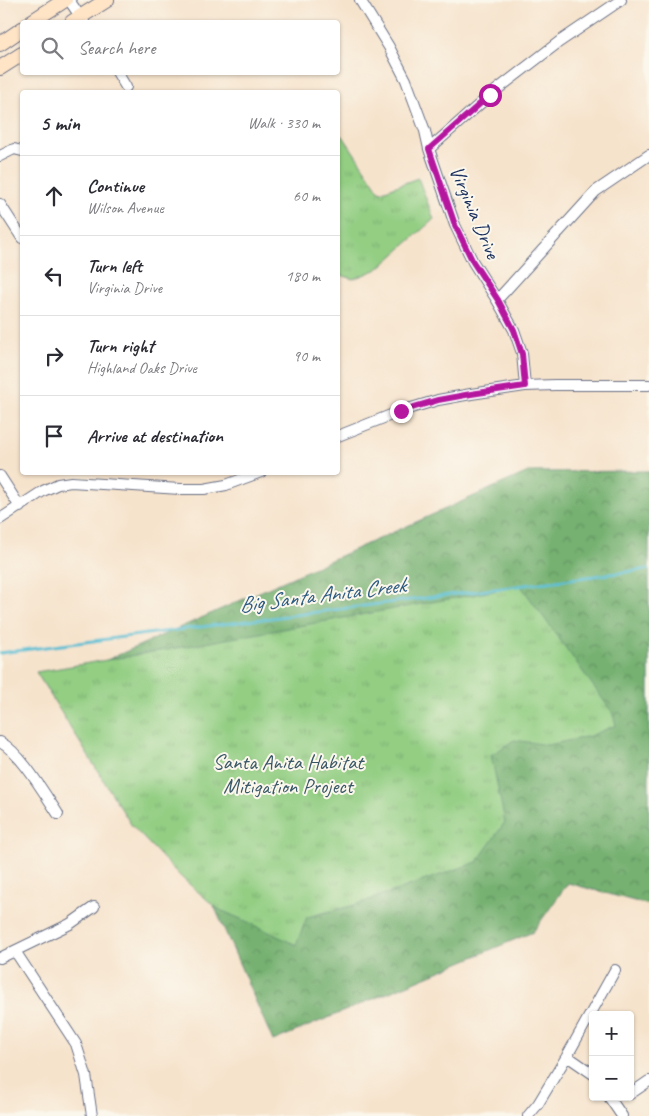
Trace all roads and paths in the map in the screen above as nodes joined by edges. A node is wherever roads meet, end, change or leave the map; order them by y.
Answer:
1 (65, 0) edge
2 (69, 0) edge
3 (107, 0) edge
4 (621, 0) edge
5 (363, 1) edge
6 (35, 20) edge
7 (79, 20) edge
8 (80, 20) edge
9 (20, 29) edge
10 (0, 44) edge
11 (20, 55) edge
12 (0, 68) edge
13 (119, 75) edge
14 (126, 87) dead end
15 (429, 149) junction
16 (20, 150) edge
17 (649, 155) edge
18 (0, 156) edge
19 (0, 204) edge
20 (20, 235) edge
21 (498, 300) junction
22 (649, 385) edge
23 (525, 386) junction
24 (340, 435) edge
25 (253, 475) edge
26 (0, 476) edge
27 (20, 507) junction
28 (0, 519) edge
29 (0, 742) edge
30 (58, 814) dead end
31 (94, 906) dead end
32 (15, 951) junction
33 (0, 958) edge
34 (615, 970) dead end
35 (567, 1056) junction
36 (589, 1071) edge
37 (649, 1081) edge
38 (634, 1091) edge
39 (612, 1101) edge
40 (92, 1116) edge
41 (528, 1116) edge
42 (622, 1116) edge

1 - 6 street
2 - 7 street
3 - 8 street
4 - 15 street
5 - 15 street, Virginia Drive
9 - 10 street
11 - 12 street
13 - 14 street
15 - 21 street, Virginia Drive
16 - 18 street
17 - 21 street
19 - 20 street
21 - 23 street, Virginia Drive
22 - 23 street
23 - 24 street
25 - 27 street
26 - 27 street
27 - 28 street
29 - 30 street
31 - 32 street
32 - 33 street
32 - 40 street
34 - 35 street
35 - 36 street
35 - 41 street
37 - 38 street
39 - 42 street

